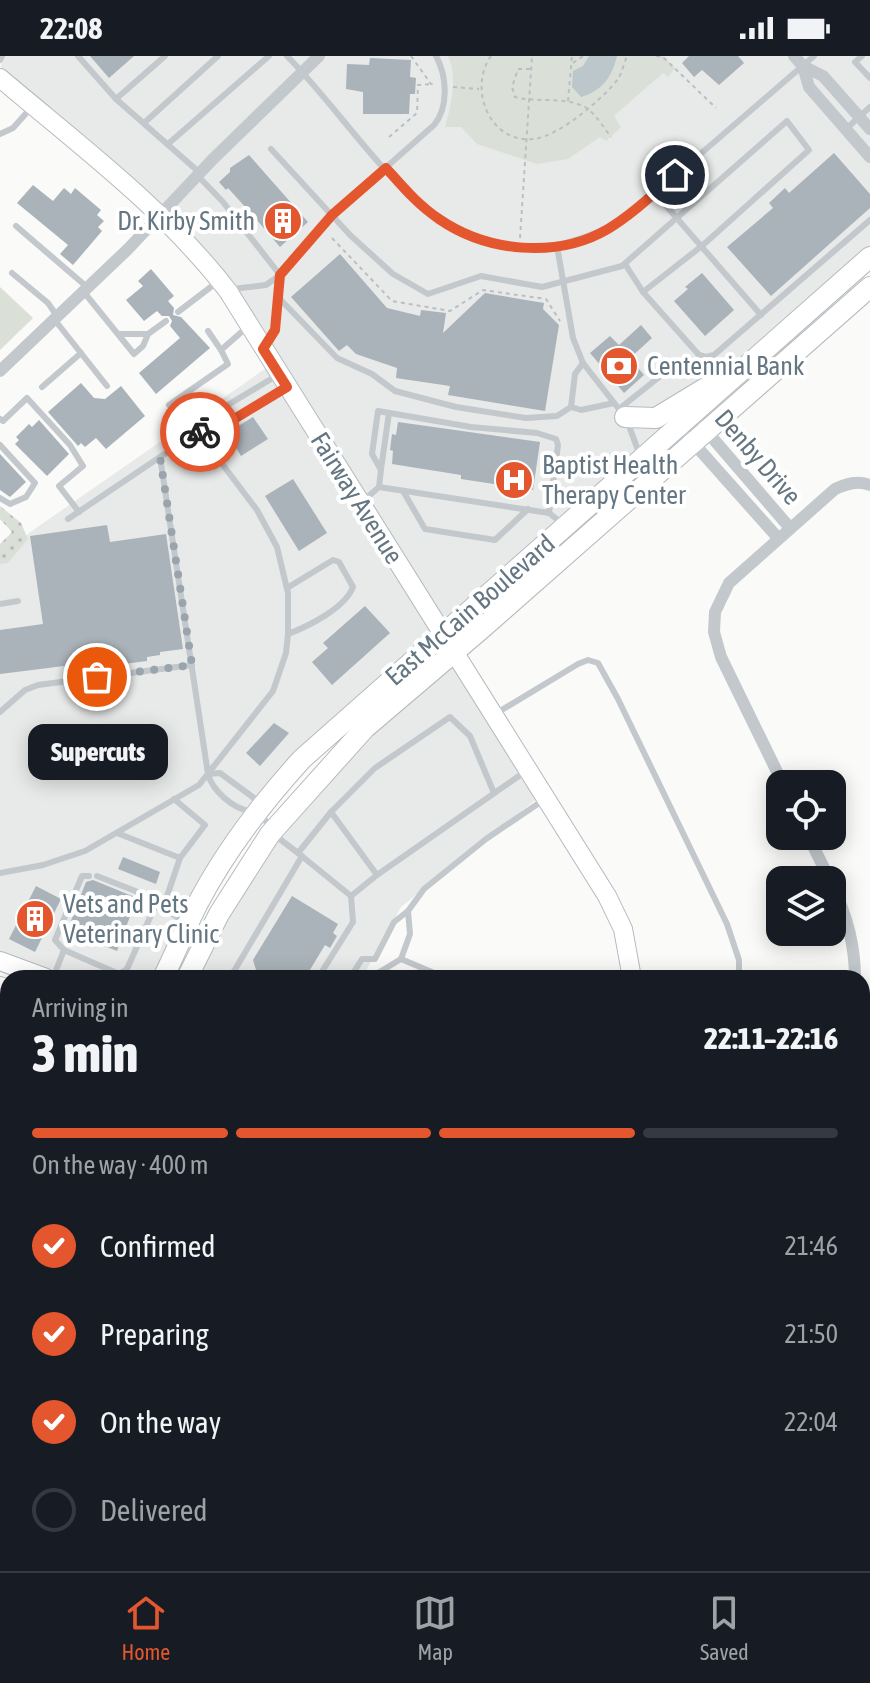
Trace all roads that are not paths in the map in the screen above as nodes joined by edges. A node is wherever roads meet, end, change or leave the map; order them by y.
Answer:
1 (78, 56) edge
2 (165, 56) edge
3 (218, 56) edge
4 (269, 56) edge
5 (287, 56) edge
6 (319, 56) edge
7 (436, 56) edge
8 (814, 56) edge
9 (862, 56) edge
10 (798, 61) edge
11 (302, 71) junction
12 (0, 78) edge
13 (870, 78) edge
14 (116, 99) junction
15 (32, 106) junction
16 (870, 107) edge
17 (859, 117) junction
18 (144, 123) junction
19 (846, 129) junction
20 (870, 129) edge
21 (0, 134) edge
22 (168, 144) junction
23 (271, 149) dead end
24 (870, 157) edge
25 (386, 168) junction
26 (199, 174) junction
27 (655, 193) junction
28 (159, 215) junction
29 (332, 215) junction
30 (678, 217) junction
31 (870, 220) edge
32 (16, 226) dead end
33 (703, 245) junction
34 (557, 246) junction
35 (870, 257) edge
36 (625, 264) junction
37 (12, 273) dead end
38 (280, 275) junction
39 (563, 281) junction
40 (224, 286) junction
41 (870, 287) edge
42 (85, 289) junction
43 (643, 292) junction
44 (277, 296) junction
45 (178, 312) dead end
46 (761, 315) junction
47 (56, 318) junction
48 (166, 321) dead end
49 (249, 326) junction
50 (208, 331) dead end
51 (119, 334) junction
52 (148, 334) junction
53 (263, 349) junction
54 (221, 350) junction
55 (81, 353) junction
56 (583, 363) junction
57 (751, 363) junction
58 (673, 366) dead end
59 (0, 371) edge
60 (283, 380) junction
61 (107, 386) dead end
62 (42, 387) dead end
63 (169, 405) dead end
64 (571, 407) junction
65 (619, 410) junction
66 (0, 419) edge
67 (693, 429) junction
68 (198, 432) junction
69 (0, 445) edge
70 (160, 457) junction
71 (641, 460) junction
72 (870, 485) edge
73 (379, 487) junction
74 (403, 490) junction
75 (0, 498) edge
76 (360, 503) junction
77 (528, 509) junction
78 (79, 512) junction
79 (549, 513) junction
80 (68, 519) dead end
81 (566, 526) junction
82 (790, 528) junction
83 (778, 538) junction
84 (287, 588) junction
85 (18, 601) dead end
86 (0, 604) edge
87 (288, 634) junction
88 (442, 634) junction
89 (454, 652) junction
90 (192, 665) junction
91 (0, 712) edge
92 (495, 714) junction
93 (529, 769) junction
94 (776, 770) edge
95 (208, 774) junction
96 (494, 793) junction
97 (546, 798) junction
98 (174, 799) junction
99 (258, 812) junction
100 (331, 812) junction
101 (273, 831) junction
102 (117, 833) junction
103 (300, 855) junction
104 (180, 858) junction
105 (0, 873) edge
106 (377, 875) junction
107 (351, 896) junction
108 (160, 906) junction
109 (408, 911) junction
110 (846, 916) edge
111 (189, 924) junction
112 (64, 950) junction
113 (175, 955) junction
114 (401, 959) junction
115 (0, 961) edge
116 (24, 970) edge
117 (56, 970) edge
118 (110, 970) edge
119 (125, 970) edge
120 (163, 970) edge
121 (167, 970) edge
122 (193, 970) edge
123 (235, 970) edge
124 (323, 970) edge
125 (355, 970) edge
126 (383, 970) edge
127 (427, 970) edge
128 (631, 970) edge
129 (739, 970) edge
130 (855, 970) edge

1 - 14 lane
2 - 14 lane
3 - 18 lane
4 - 22 lane
5 - 11 lane
6 - 11 street
7 - 25 lane
8 - 10 lane
9 - 13 lane
10 - 17 street
10 - 19 street
10 - 27 lane
11 - 25 lane
11 - 26 street
12 - 15 street, Fairway Avenue
14 - 18 lane
15 - 21 lane
15 - 28 street, Fairway Avenue
16 - 17 lane
17 - 19 lane
17 - 20 street
18 - 22 lane
19 - 24 street
22 - 26 lane
23 - 29 lane
25 - 29 lane
25 - 34 lane
26 - 28 street
26 - 38 lane
27 - 30 lane
27 - 34 lane
28 - 40 street, Fairway Avenue
28 - 42 street
29 - 38 lane
29 - 39 lane
30 - 33 lane
30 - 33 lane
30 - 36 lane
31 - 46 lane
32 - 42 lane
33 - 43 lane
33 - 46 lane
34 - 39 lane
35 - 57 main road, East McCain Boulevard
36 - 39 lane
36 - 43 lane
37 - 47 lane
38 - 40 lane
38 - 44 lane
39 - 56 lane
40 - 45 lane
40 - 49 street, Fairway Avenue
41 - 67 main road, East McCain Boulevard
42 - 47 street
42 - 51 lane
43 - 46 lane
44 - 53 lane
44 - 64 lane
47 - 55 lane
47 - 59 street
48 - 52 lane
49 - 53 street, Fairway Avenue
49 - 54 lane
50 - 54 lane
51 - 52 lane
51 - 52 lane
53 - 60 street, Fairway Avenue
54 - 63 lane
55 - 61 lane
55 - 62 lane
56 - 64 lane
56 - 65 lane
57 - 65 main road
57 - 67 main road, East McCain Boulevard
58 - 65 lane
60 - 68 lane
60 - 68 lane
60 - 76 street, Fairway Avenue
64 - 65 lane
65 - 71 lane
66 - 78 lane
67 - 71 main road, East McCain Boulevard
67 - 82 street, Denby Drive
67 - 83 street, Denby Drive
67 - 89 main road, East McCain Boulevard
68 - 70 lane
68 - 84 lane
69 - 75 lane
70 - 78 lane
70 - 90 lane
71 - 81 main road, East McCain Boulevard
72 - 82 street
73 - 74 lane
73 - 76 lane
73 - 79 lane
74 - 77 lane
74 - 77 lane
76 - 88 street, Fairway Avenue
77 - 79 lane
78 - 80 lane
79 - 81 lane
81 - 88 main road, East McCain Boulevard
82 - 83 street
83 - 94 street
84 - 87 lane
84 - 87 lane
85 - 86 lane
87 - 95 lane
88 - 89 street, Fairway Avenue
88 - 99 main road, East McCain Boulevard
89 - 92 street, Fairway Avenue
89 - 101 main road, East McCain Boulevard
90 - 91 lane
90 - 95 lane
92 - 93 street, Fairway Avenue
92 - 129 lane
93 - 96 lane
93 - 97 street, Fairway Avenue
95 - 98 lane
95 - 99 lane
95 - 99 lane
96 - 100 lane
96 - 106 lane
97 - 109 lane
97 - 128 street, Fairway Avenue
98 - 102 lane
98 - 104 lane
99 - 101 lane
99 - 111 main road, East McCain Boulevard
100 - 103 lane
100 - 106 lane
101 - 103 lane
101 - 122 main road, East McCain Boulevard
102 - 104 lane
102 - 105 lane
103 - 107 lane
103 - 123 lane
104 - 108 lane
106 - 107 lane
107 - 124 lane
108 - 111 lane
108 - 112 lane
108 - 119 lane
109 - 114 lane
109 - 125 lane
110 - 130 street
111 - 113 main road, East McCain Boulevard
112 - 117 lane
112 - 118 lane
113 - 120 main road
113 - 121 main road, East McCain Boulevard
114 - 126 lane
114 - 127 lane
115 - 116 street

